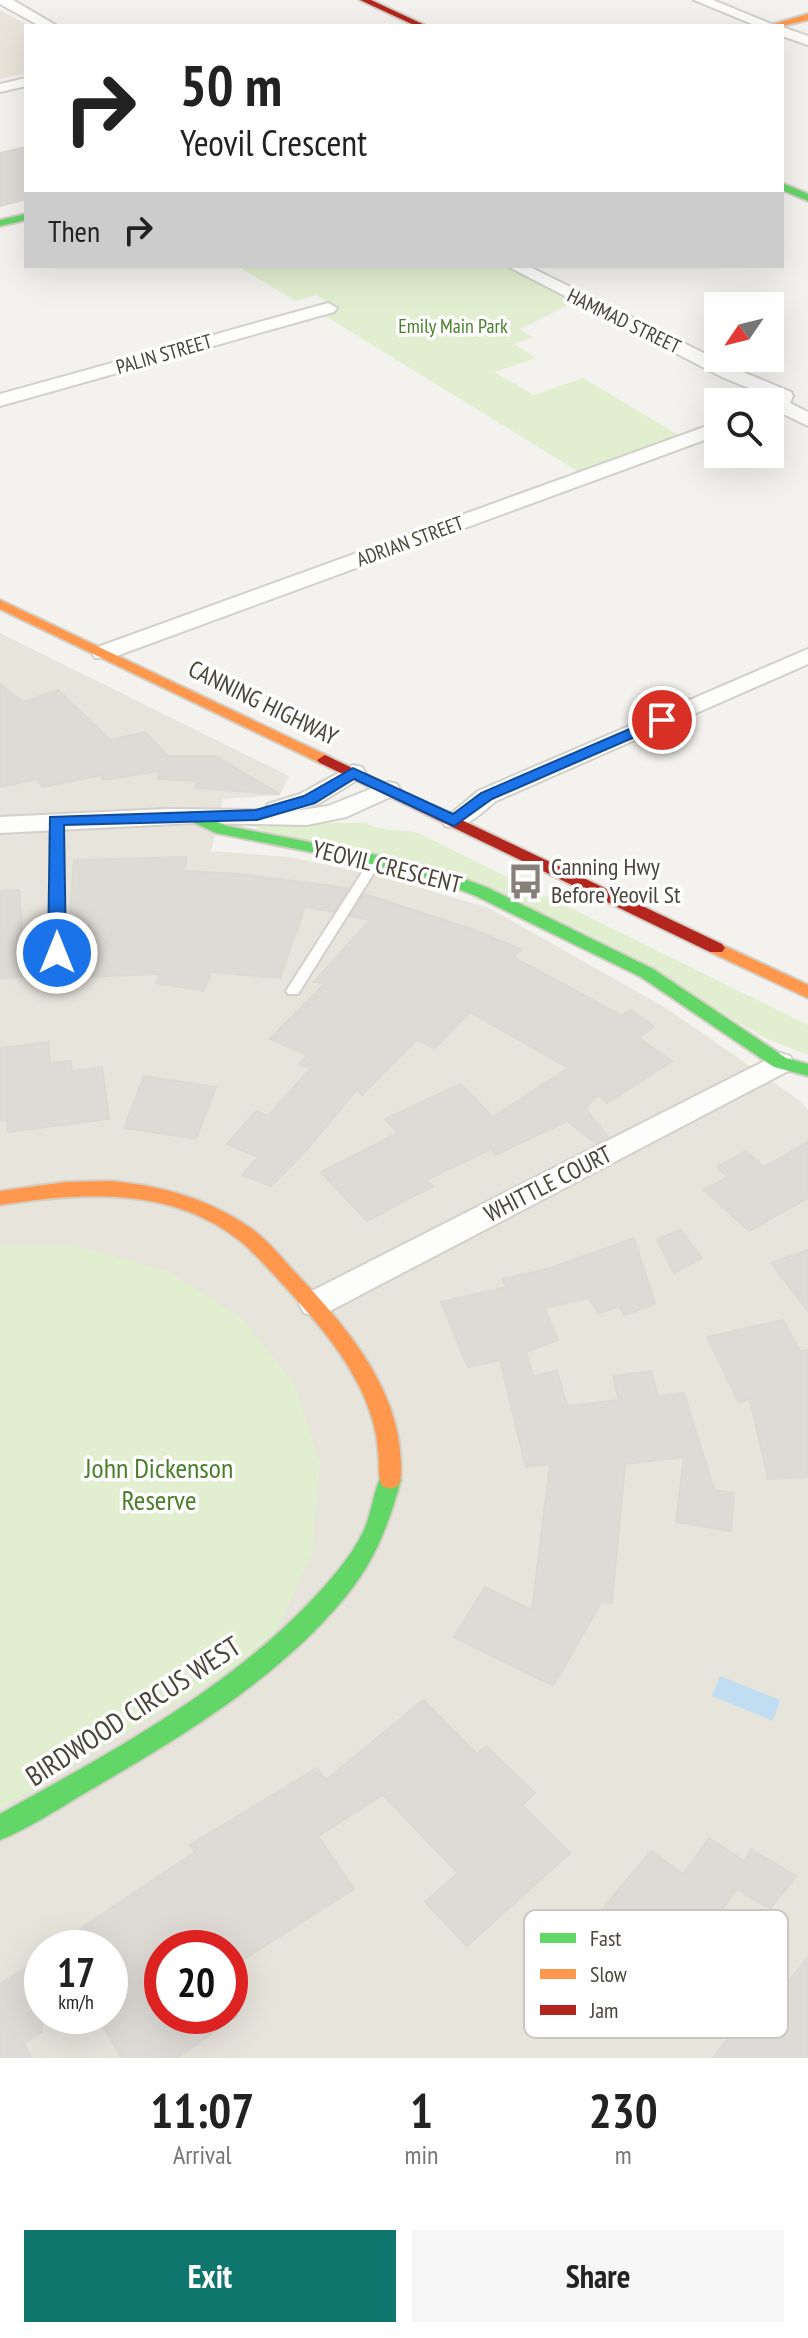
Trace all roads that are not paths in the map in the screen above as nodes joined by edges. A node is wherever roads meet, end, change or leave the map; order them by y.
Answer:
1 (3, 0) edge
2 (364, 0) edge
3 (701, 0) edge
4 (808, 17) edge
5 (46, 24) edge
6 (418, 24) edge
7 (765, 24) edge
8 (778, 24) edge
9 (784, 32) edge
10 (808, 41) edge
11 (24, 82) edge
12 (0, 88) edge
13 (784, 187) edge
14 (808, 198) edge
15 (24, 217) edge
16 (0, 223) edge
17 (519, 268) edge
18 (328, 308) dead end
19 (765, 388) edge
20 (808, 396) edge
21 (0, 400) edge
22 (784, 404) edge
23 (784, 411) edge
24 (808, 420) edge
25 (704, 433) edge
26 (0, 604) edge
27 (103, 653) junction
28 (808, 656) edge
29 (353, 772) junction
30 (388, 789) junction
31 (257, 815) junction
32 (192, 816) junction
33 (56, 820) junction
34 (454, 821) junction
35 (0, 825) edge
36 (376, 860) junction
37 (57, 953) dead end
38 (293, 991) dead end
39 (808, 992) edge
40 (794, 1067) edge
41 (0, 1198) edge
42 (315, 1304) junction
43 (0, 1828) edge

1 - 5 street
2 - 6 main road
3 - 7 street
4 - 8 main road
9 - 10 street
11 - 12 street
13 - 14 main road
15 - 16 main road
17 - 19 street, HAMMAD STREET
18 - 21 street, PALIN STREET
20 - 22 street
23 - 24 street, HAMMAD STREET
25 - 27 street, ADRIAN STREET
26 - 27 main road, CANNING HIGHWAY
27 - 29 main road, CANNING HIGHWAY
28 - 34 street
29 - 30 main road, CANNING HIGHWAY
29 - 31 street, YEOVIL CRESCENT
30 - 31 street, YEOVIL CRESCENT
30 - 34 main road, CANNING HIGHWAY
31 - 32 street, YEOVIL CRESCENT
32 - 33 street, YEOVIL CRESCENT
32 - 36 main road, YEOVIL CRESCENT
33 - 35 street, YEOVIL CRESCENT
33 - 37 lane
34 - 39 main road, CANNING HIGHWAY
36 - 38 lane
36 - 40 main road, YEOVIL CRESCENT
40 - 42 street, WHITTLE COURT
41 - 42 main road, BIRDWOOD CIRCUS WEST
42 - 43 main road, BIRDWOOD CIRCUS WEST

